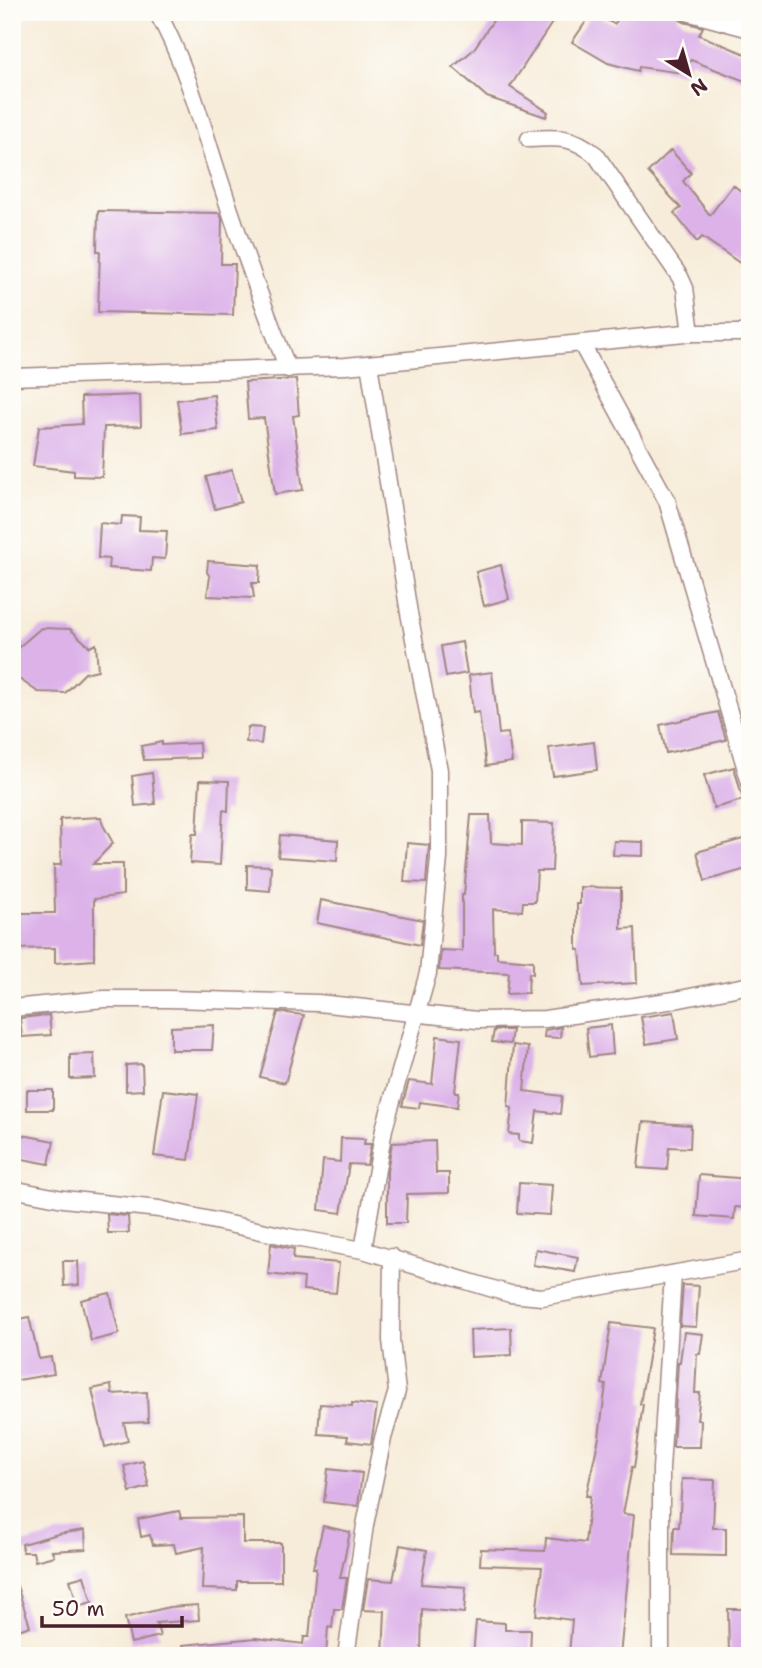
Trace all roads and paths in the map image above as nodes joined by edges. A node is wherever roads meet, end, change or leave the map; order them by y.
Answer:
1 (157, 12) edge
2 (170, 12) edge
3 (687, 12) edge
4 (750, 29) edge
5 (176, 51) junction
6 (529, 139) dead end
7 (750, 332) edge
8 (691, 333) junction
9 (582, 343) junction
10 (369, 364) junction
11 (288, 369) junction
12 (12, 377) edge
13 (750, 783) edge
14 (750, 985) edge
15 (12, 1008) edge
16 (418, 1014) junction
17 (12, 1189) edge
18 (363, 1250) junction
19 (392, 1258) junction
20 (750, 1260) edge
21 (673, 1274) junction
22 (346, 1656) edge
23 (661, 1656) edge

1 - 5 street
2 - 5 street
3 - 4 street
5 - 11 street
6 - 8 street
7 - 8 street
8 - 9 street
9 - 10 street
9 - 13 street
10 - 11 street
10 - 16 street
11 - 12 street
14 - 16 street
15 - 16 street
16 - 18 street
17 - 18 street
18 - 19 street
19 - 21 street
19 - 22 street
20 - 21 street
21 - 23 street

